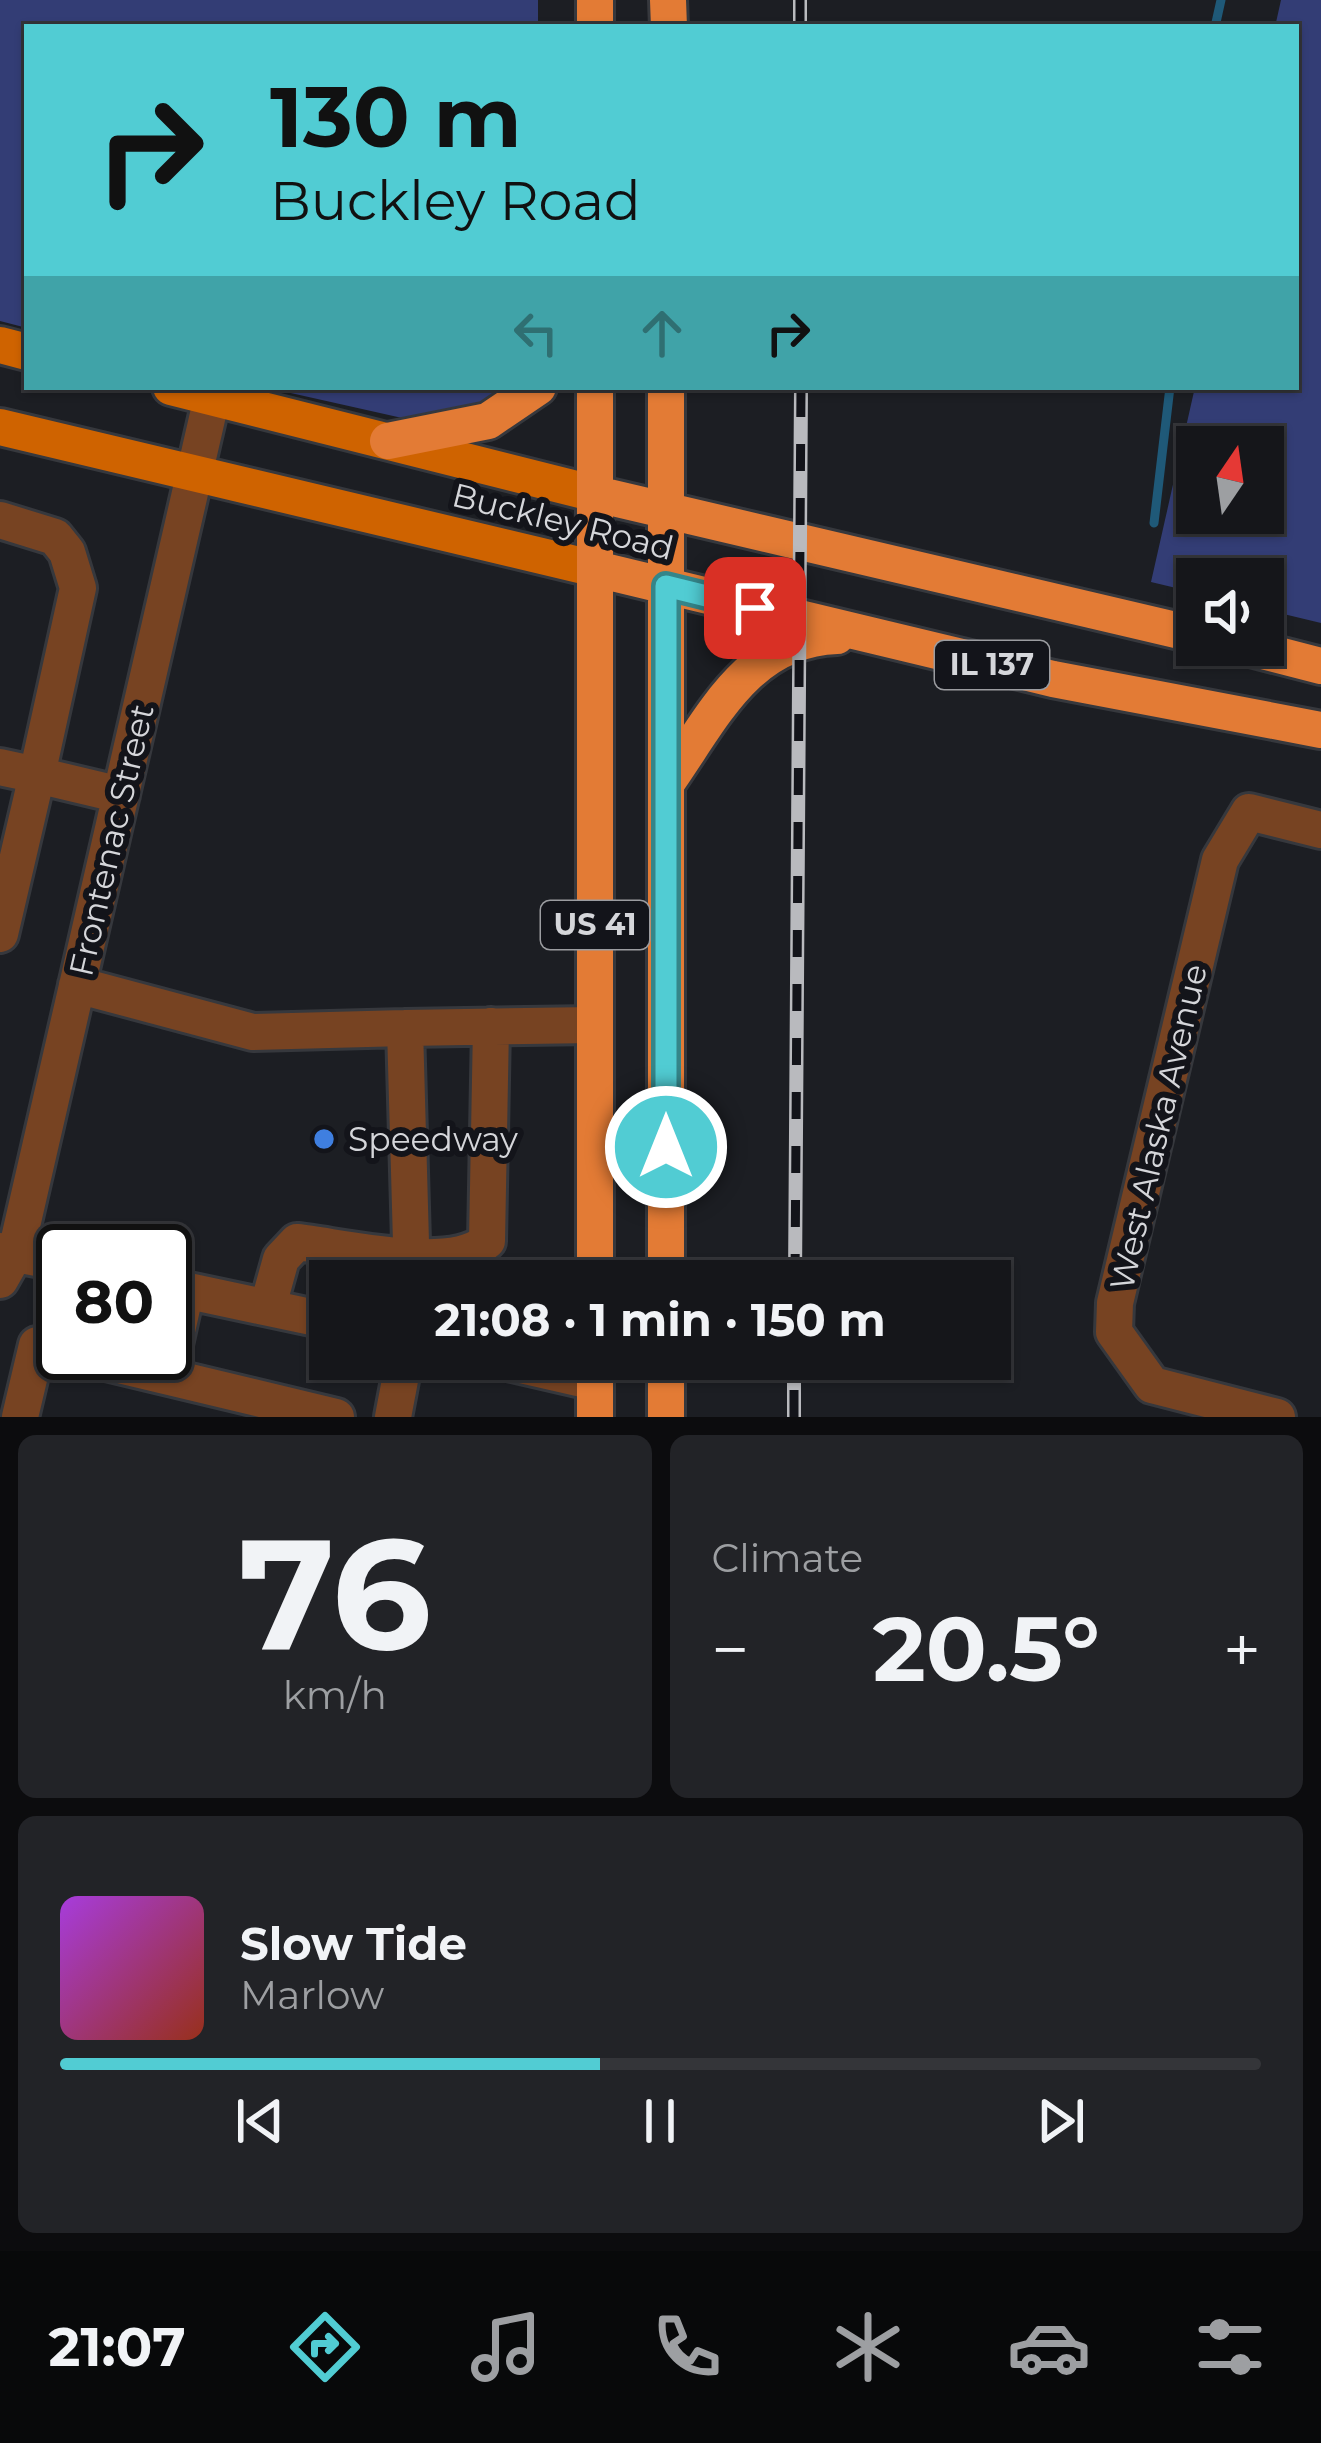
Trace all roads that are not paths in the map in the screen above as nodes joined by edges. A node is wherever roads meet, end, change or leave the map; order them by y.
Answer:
1 (183, 390) edge
2 (534, 390) edge
3 (595, 390) edge
4 (666, 390) edge
5 (212, 397) junction
6 (0, 427) edge
7 (388, 441) junction
8 (195, 474) junction
9 (596, 494) junction
10 (667, 510) junction
11 (0, 520) edge
12 (596, 569) junction
13 (666, 586) junction
14 (1176, 629) edge
15 (859, 635) junction
16 (1284, 656) edge
17 (1321, 665) edge
18 (1321, 730) edge
19 (0, 767) edge
20 (37, 775) junction
21 (666, 784) junction
22 (121, 795) junction
23 (1321, 830) edge
24 (0, 934) edge
25 (77, 985) junction
26 (594, 1024) junction
27 (491, 1026) junction
28 (404, 1028) junction
29 (373, 1260) edge
30 (411, 1260) edge
31 (441, 1260) edge
32 (595, 1260) edge
33 (666, 1260) edge
34 (5, 1261) edge
35 (36, 1262) edge
36 (192, 1291) edge
37 (268, 1306) junction
38 (309, 1316) edge
39 (36, 1354) edge
40 (183, 1380) edge
41 (400, 1380) edge
42 (666, 1380) edge
43 (20, 1417) edge
44 (336, 1417) edge
45 (394, 1417) edge
46 (666, 1417) edge
47 (1277, 1417) edge

1 - 5 main road, Buckley Road / IL 137
2 - 7 highway
3 - 9 highway, US 41
4 - 10 highway, US 41
5 - 7 main road, Buckley Road / IL 137
5 - 8 street, Frontenac Street
6 - 8 main road, Buckley Road / IL 137
7 - 9 main road, Buckley Road / IL 137
8 - 12 main road, Buckley Road / IL 137
8 - 22 street, Frontenac Street
9 - 10 highway, Buckley Road / IL 137
9 - 12 highway, US 41
10 - 13 highway, US 41
10 - 14 highway, Buckley Road / IL 137
11 - 20 street
12 - 13 highway, Buckley Road / IL 137
12 - 26 highway, US 41
13 - 15 highway, Buckley Road / IL 137
13 - 21 highway, US 41
15 - 18 highway, Buckley Road / IL 137
15 - 21 highway
16 - 17 highway
19 - 20 street
20 - 22 street
20 - 24 street
21 - 33 highway, US 41
22 - 25 street, Frontenac Street
23 - 47 street, West Alaska Avenue
25 - 28 street
25 - 34 street, Frontenac Street
26 - 27 street
26 - 32 highway, US 41
27 - 28 street
27 - 31 street
28 - 30 street
29 - 37 street
34 - 35 street
36 - 37 street
37 - 38 street
39 - 43 street
40 - 44 street
41 - 45 street
42 - 46 highway

